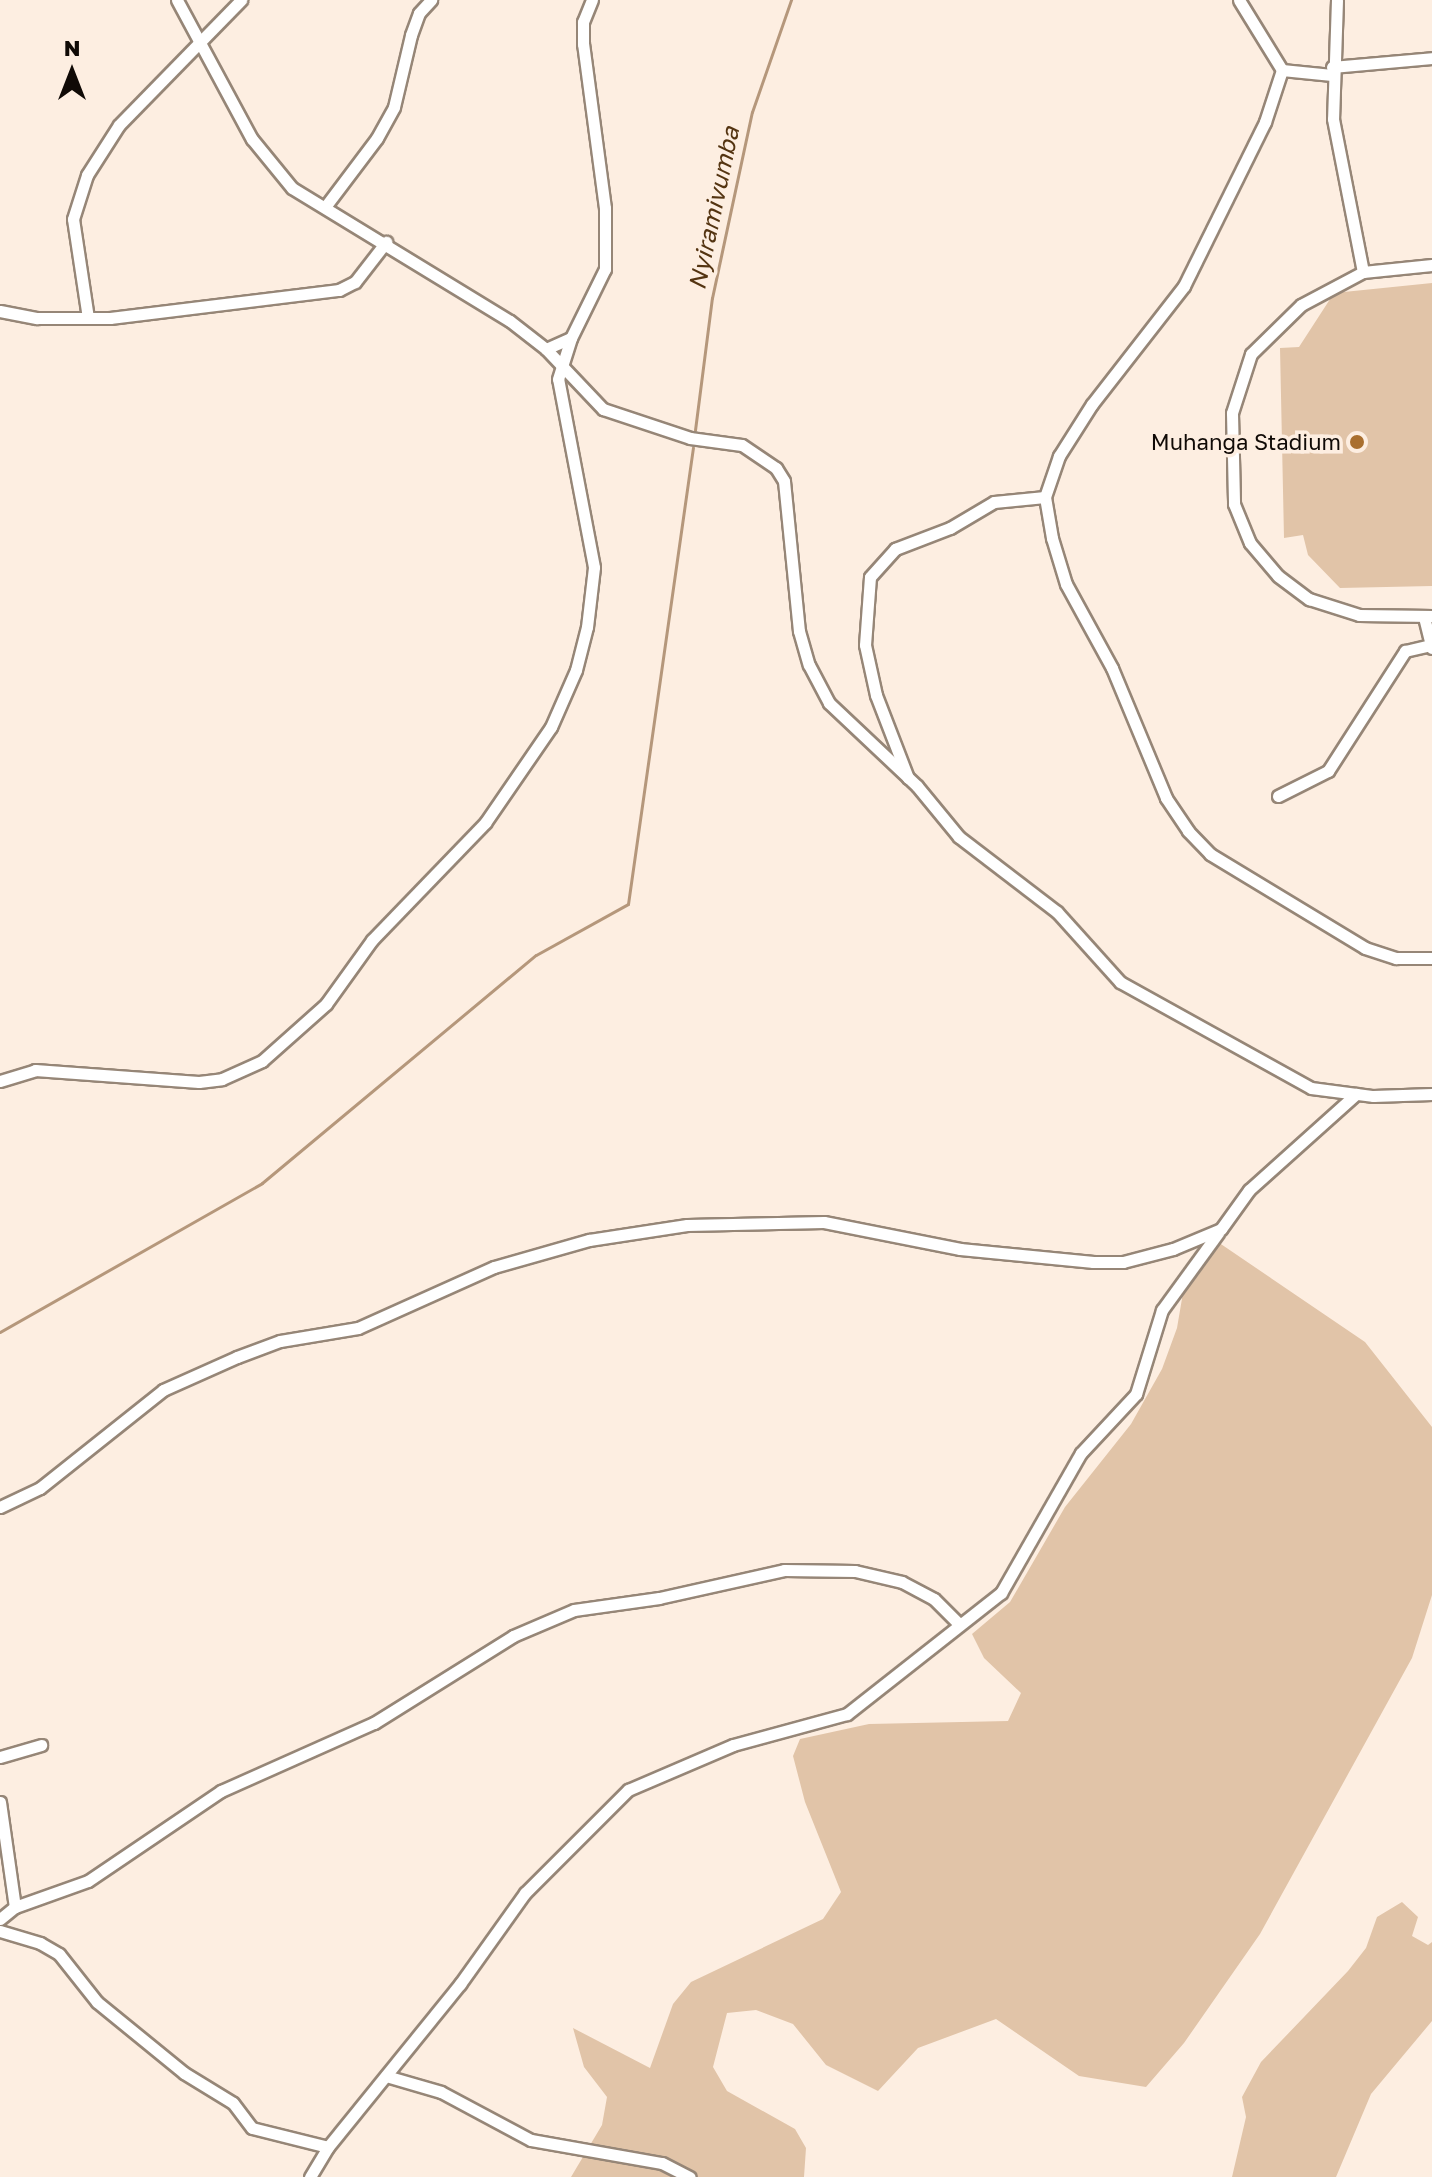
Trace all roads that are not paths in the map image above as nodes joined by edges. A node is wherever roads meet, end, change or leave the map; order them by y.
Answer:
1 (177, 0) edge
2 (241, 0) edge
3 (431, 0) edge
4 (592, 0) edge
5 (1239, 0) edge
6 (1337, 0) edge
7 (199, 38) junction
8 (1432, 58) edge
9 (1282, 70) junction
10 (1332, 71) junction
11 (325, 207) junction
12 (386, 242) junction
13 (1432, 265) edge
14 (1363, 272) junction
15 (0, 311) edge
16 (88, 318) junction
17 (571, 338) junction
18 (546, 349) junction
19 (565, 370) junction
20 (1045, 497) junction
21 (1428, 617) edge
22 (1432, 647) edge
23 (908, 778) junction
24 (1278, 796) dead end
25 (1432, 958) edge
26 (0, 1081) edge
27 (1356, 1094) junction
28 (1432, 1094) edge
29 (1221, 1229) junction
30 (0, 1507) edge
31 (959, 1624) junction
32 (41, 1745) dead end
33 (0, 1757) edge
34 (0, 1802) edge
35 (15, 1907) junction
36 (0, 1919) edge
37 (0, 1931) edge
38 (386, 2076) junction
39 (328, 2147) junction
40 (310, 2177) edge
41 (690, 2177) edge

1 - 7 street
2 - 7 street
3 - 11 street
4 - 17 street
5 - 9 street
6 - 10 street
7 - 11 street
7 - 16 street
8 - 10 street
9 - 10 street
9 - 20 street
10 - 14 street
11 - 12 street
12 - 16 street
12 - 18 street
13 - 14 street
14 - 21 street
15 - 16 street
17 - 18 street
17 - 19 street
18 - 19 street
19 - 23 street
19 - 26 street
20 - 23 street
20 - 25 street
21 - 22 street
22 - 24 street
23 - 27 street
27 - 28 street
27 - 29 street
29 - 30 street
29 - 31 street
31 - 35 street
31 - 38 street
32 - 33 street
34 - 35 street
35 - 36 street
37 - 39 street
38 - 39 street
38 - 41 street
39 - 40 street

